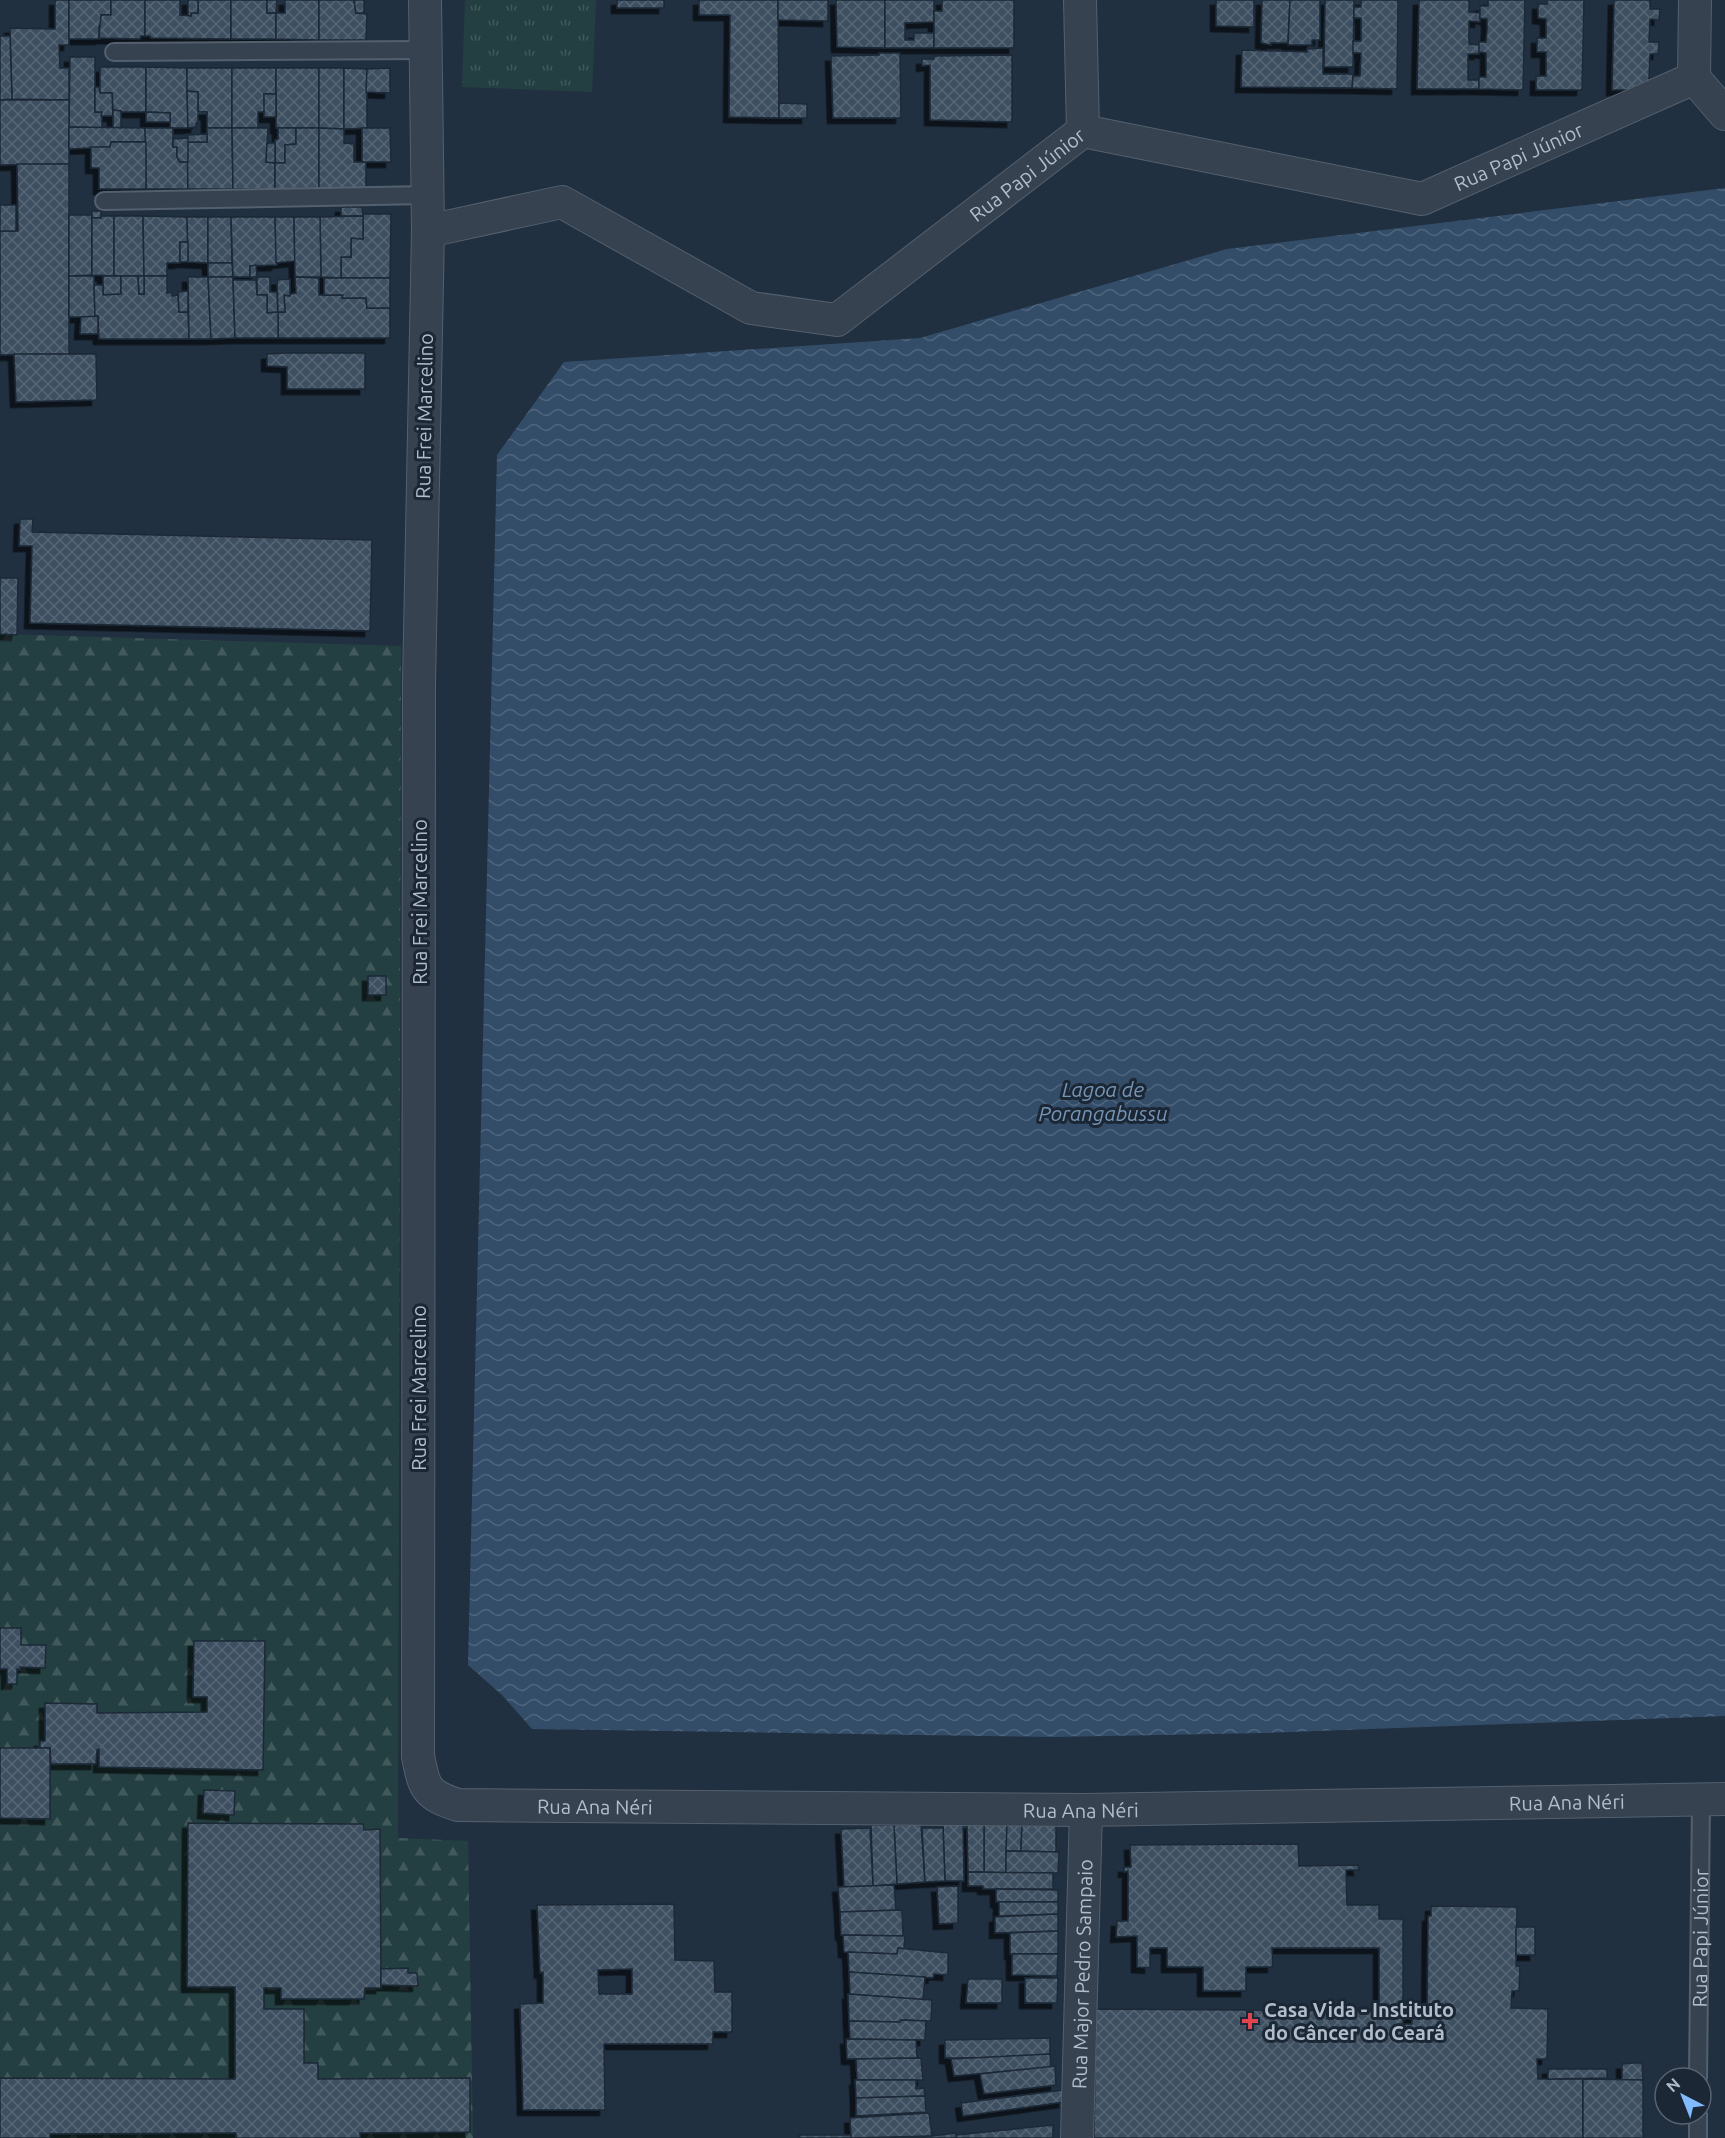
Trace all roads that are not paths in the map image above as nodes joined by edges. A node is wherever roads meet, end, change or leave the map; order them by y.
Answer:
1 (425, 0) edge
2 (1080, 0) edge
3 (1695, 0) edge
4 (424, 50) junction
5 (114, 52) dead end
6 (1694, 78) junction
7 (1725, 114) edge
8 (1083, 131) junction
9 (427, 195) junction
10 (104, 201) dead end
11 (428, 231) junction
12 (436, 1798) joint
13 (1713, 1800) edge
14 (1086, 1810) junction
15 (1699, 2066) edge
16 (1077, 2138) edge

1 - 4 street, Rua Frei Marcelino
2 - 8 street
3 - 6 street
4 - 5 lane
4 - 9 street, Rua Frei Marcelino
6 - 7 street
6 - 8 street, Rua Papi Júnior
8 - 11 street, Rua Papi Júnior
9 - 10 lane
9 - 11 street, Rua Frei Marcelino
11 - 12 street, Rua Frei Marcelino
12 - 14 street, Rua Ana Néri
13 - 14 street, Rua Ana Néri
13 - 15 lane, Rua Papi Júnior
14 - 16 street, Rua Major Pedro Sampaio

